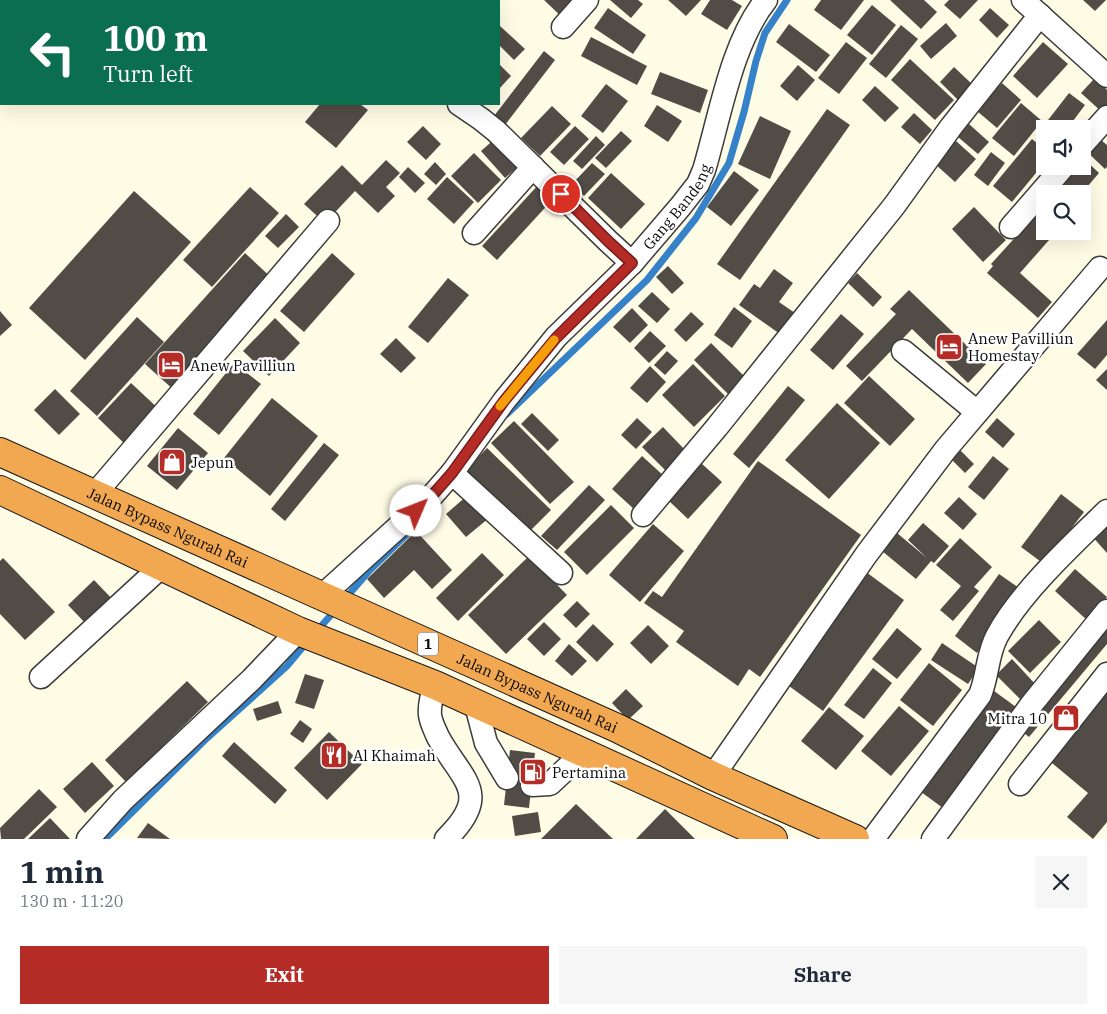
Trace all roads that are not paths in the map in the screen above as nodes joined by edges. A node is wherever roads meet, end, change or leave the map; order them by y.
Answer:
1 (587, 0) edge
2 (766, 0) edge
3 (1024, 0) edge
4 (1040, 15) junction
5 (563, 27) dead end
6 (1107, 76) edge
7 (460, 105) edge
8 (1107, 117) edge
9 (1091, 135) edge
10 (533, 167) junction
11 (1056, 175) edge
12 (328, 221) dead end
13 (1011, 227) dead end
14 (474, 233) dead end
15 (632, 263) junction
16 (1100, 268) dead end
17 (903, 351) dead end
18 (977, 412) junction
19 (0, 452) edge
20 (452, 473) junction
21 (0, 490) edge
22 (94, 495) junction
23 (1107, 511) edge
24 (643, 515) dead end
25 (236, 559) junction
26 (162, 566) junction
27 (561, 573) dead end
28 (221, 593) junction
29 (322, 596) junction
30 (1107, 610) edge
31 (298, 631) junction
32 (1107, 674) edge
33 (41, 678) dead end
34 (434, 685) junction
35 (476, 705) junction
36 (583, 753) junction
37 (713, 776) junction
38 (507, 778) dead end
39 (1020, 784) dead end
40 (532, 785) dead end
41 (740, 832) edge
42 (88, 839) edge
43 (446, 839) edge
44 (773, 839) edge
45 (855, 839) edge
46 (873, 839) edge
47 (934, 839) edge

1 - 5 street
2 - 15 street, Gang Bandeng
3 - 4 street
4 - 6 street
4 - 24 street
7 - 10 street
8 - 9 street
10 - 14 street
10 - 15 street
11 - 13 street
12 - 22 street
15 - 20 street, Gang Bandeng
16 - 18 street
17 - 18 street
18 - 37 street
19 - 22 highway, Jalan Bypass Ngurah Rai / 1
20 - 27 street
20 - 29 street, Gang Bandeng
21 - 26 highway, 1
22 - 25 highway, Jalan Bypass Ngurah Rai / 1
23 - 46 street
25 - 28 highway
25 - 29 highway, Jalan Bypass Ngurah Rai / 1
26 - 28 highway, 1
26 - 33 street
28 - 31 highway, 1
29 - 37 highway, Jalan Bypass Ngurah Rai / 1
30 - 47 street
31 - 34 highway, 1
31 - 42 street
32 - 39 street
34 - 35 highway, 1
34 - 43 street
35 - 36 highway, 1
35 - 38 street
36 - 40 street
36 - 41 highway, 1
37 - 45 highway, Jalan Bypass Ngurah Rai / 1
41 - 44 highway, 1

